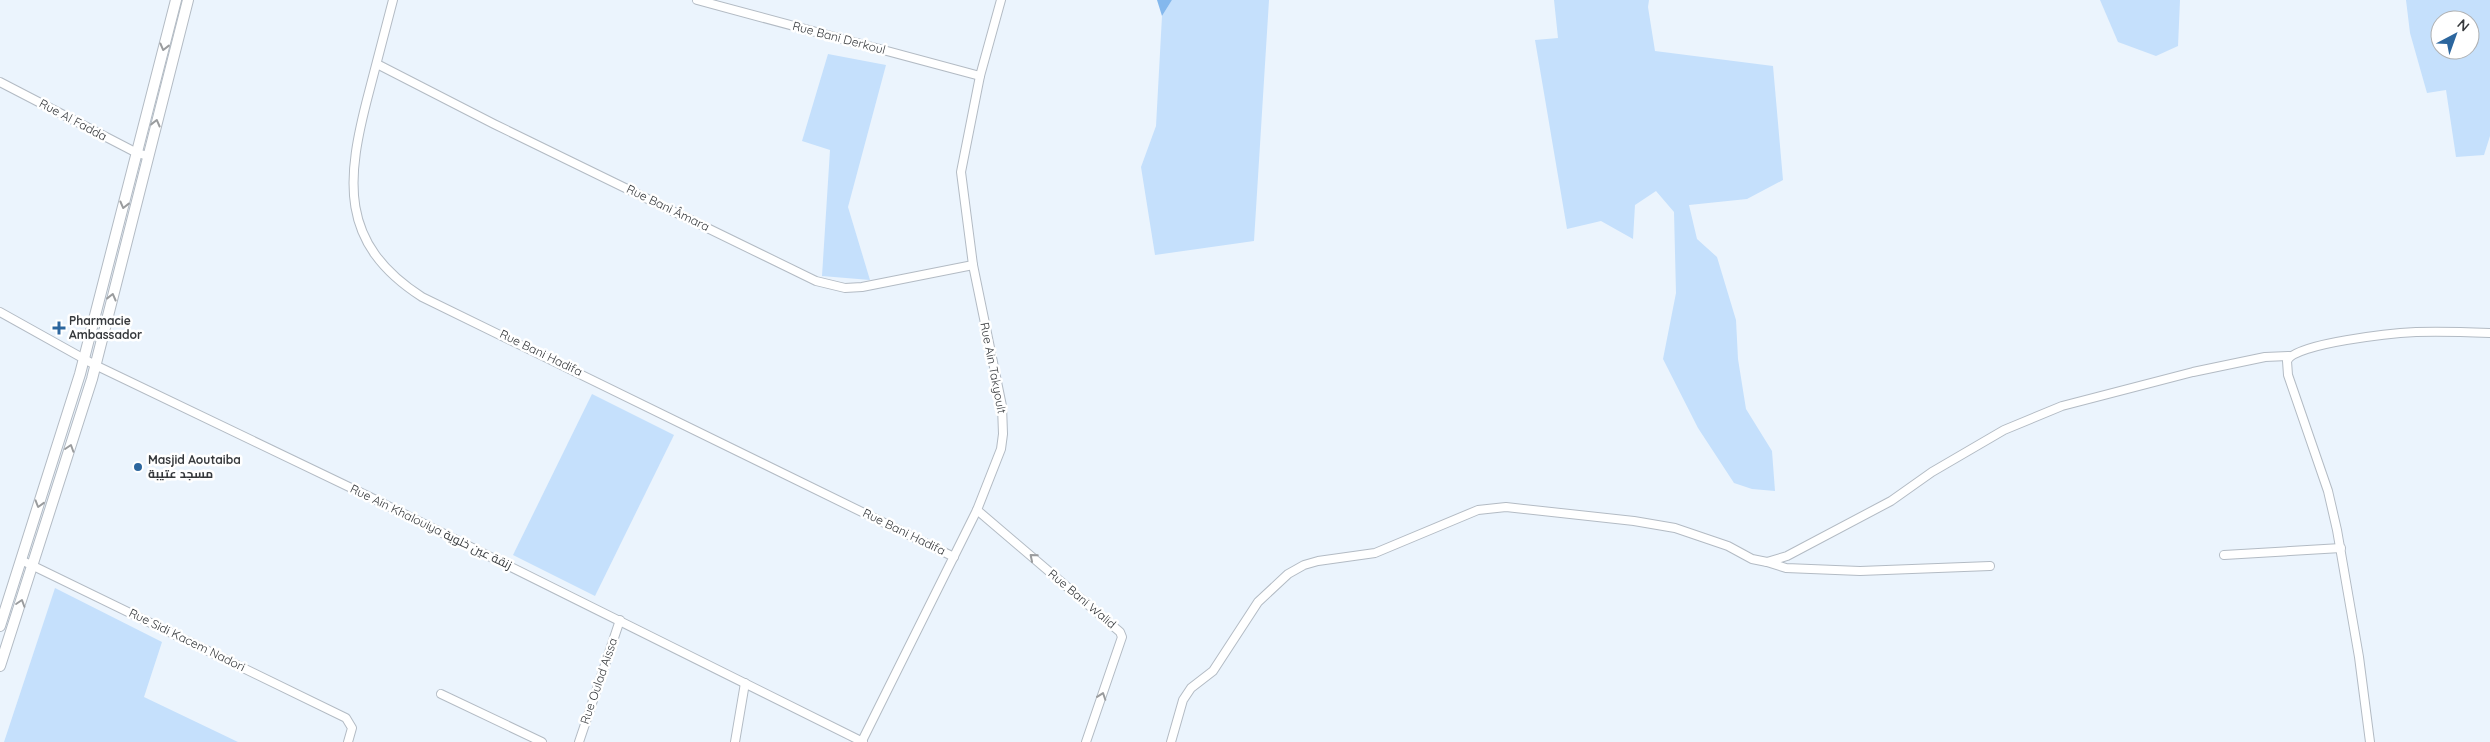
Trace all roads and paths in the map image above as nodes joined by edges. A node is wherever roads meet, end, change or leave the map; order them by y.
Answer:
1 (176, 0) edge
2 (188, 0) edge
3 (394, 0) edge
4 (697, 0) edge
5 (1002, 0) edge
6 (377, 64) junction
7 (980, 76) junction
8 (0, 82) edge
9 (137, 153) junction
10 (148, 156) junction
11 (972, 265) junction
12 (0, 312) edge
13 (2490, 333) edge
14 (2290, 356) junction
15 (84, 359) junction
16 (95, 364) junction
17 (977, 510) junction
18 (2341, 548) junction
19 (2224, 555) dead end
20 (954, 556) junction
21 (21, 560) junction
22 (1767, 562) junction
23 (33, 565) junction
24 (1990, 566) dead end
25 (620, 620) junction
26 (1, 622) edge
27 (13, 626) junction
28 (0, 666) edge
29 (744, 683) junction
30 (441, 694) dead end
31 (348, 742) edge
32 (542, 742) edge
33 (579, 742) edge
34 (735, 742) edge
35 (863, 742) edge
36 (1086, 742) edge
37 (1171, 742) edge
38 (2370, 742) edge

1 -> 9 street
10 -> 2 street
3 - 6 street, Rue Bani Hadifa
4 - 7 street, Rue Bani Derkoul
5 - 7 street, Rue Ain Takyoult
6 - 11 street, Rue Bani Âmara
6 - 20 street, Rue Bani Hadifa
7 - 11 street, Rue Ain Takyoult
8 - 9 street, Rue Al Fadda
9 - 10 street, Rue Al Fadda
9 -> 15 street
16 -> 10 street
11 - 17 street, Rue Ain Takyoult
12 - 15 street, Rue Ain Khalouiya زنقة عين خلوية
13 - 14 street
14 - 18 street
14 - 22 street
15 - 16 street, Rue Ain Khalouiya زنقة عين خلوية
15 -> 21 street
23 -> 16 street
16 - 25 street, Rue Ain Khalouiya زنقة عين خلوية
17 - 20 street, Rue Ain Takyoult
36 -> 17 street, Rue Bani Walid
18 - 19 street
18 - 38 street
20 - 35 street, Rue Ain Takyoult
21 - 23 street, Rue Sidi Kacem Nadori
21 - 26 street
22 - 24 street
22 - 37 street
27 -> 23 street
23 - 31 street, Rue Sidi Kacem Nadori
25 - 29 street, Rue Ain Khalouiya زنقة عين خلوية
25 - 33 street, Rue Oulad Aissa
26 - 27 street
27 - 28 street
29 - 34 street
29 - 35 street, Rue Ain Khalouiya زنقة عين خلوية
30 - 32 street

